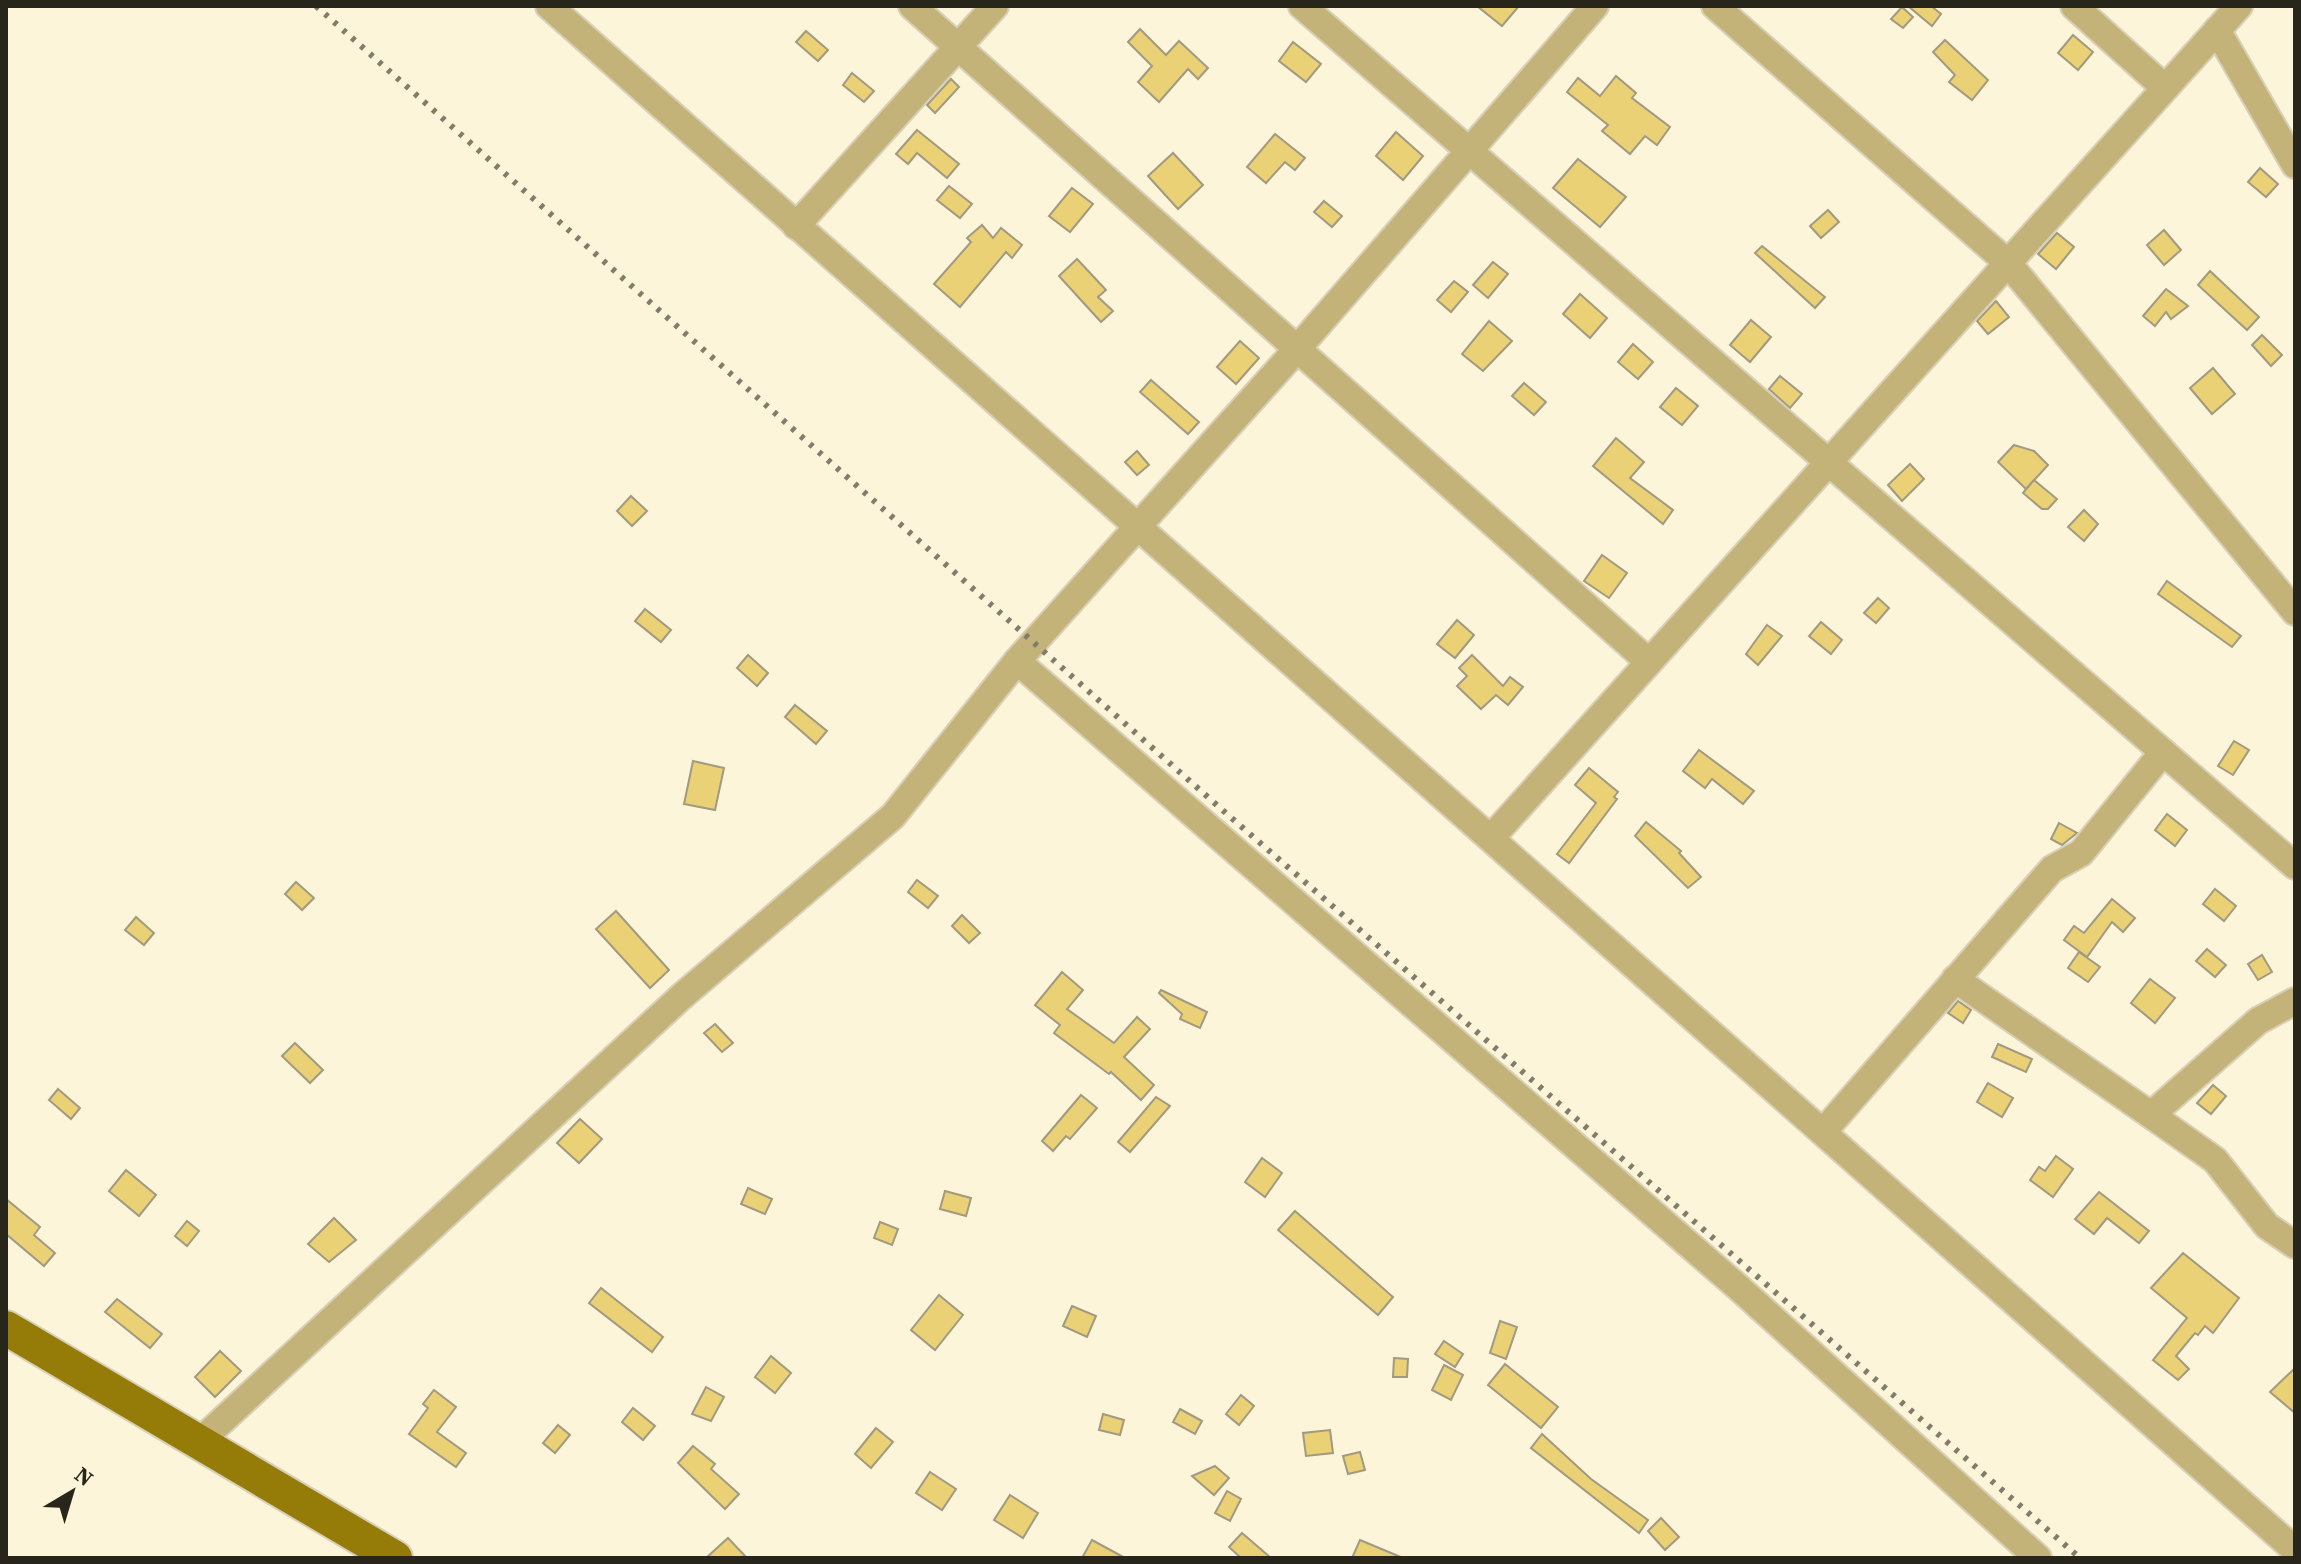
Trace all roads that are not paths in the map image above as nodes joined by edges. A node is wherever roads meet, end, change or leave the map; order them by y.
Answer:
1 (549, 6) edge
2 (912, 6) edge
3 (995, 6) edge
4 (1302, 6) edge
5 (1595, 6) edge
6 (1715, 6) edge
7 (2074, 6) edge
8 (2239, 6) edge
9 (2217, 30) junction
10 (959, 48) junction
11 (2165, 88) junction
12 (1468, 152) junction
13 (2295, 165) edge
14 (796, 226) junction
15 (2008, 263) junction
16 (1298, 348) junction
17 (1828, 463) junction
18 (1138, 528) junction
19 (2295, 612) edge
20 (1017, 661) junction
21 (1649, 662) junction
22 (2163, 752) junction
23 (1491, 838) junction
24 (2295, 866) edge
25 (1955, 979) junction
26 (2295, 1001) edge
27 (2151, 1115) junction
28 (1823, 1132) junction
29 (2295, 1245) edge
30 (6, 1328) edge
31 (198, 1443) junction
32 (2295, 1550) edge
33 (395, 1558) edge
34 (2038, 1558) edge

1 - 14 street
2 - 10 street
3 - 10 street
4 - 12 street
5 - 12 street
6 - 15 street
7 - 11 street
8 - 9 street
9 - 11 street
9 - 13 street
10 - 14 street
10 - 16 street
11 - 15 street
12 - 16 street
12 - 17 street
14 - 18 street
15 - 17 street
15 - 19 street
16 - 18 street
16 - 21 street
17 - 21 street
17 - 22 street
18 - 20 street
18 - 23 street
20 - 31 street
20 - 34 street
21 - 23 street
22 - 24 street
22 - 25 street
23 - 28 street
25 - 27 street
25 - 28 street
26 - 27 street
27 - 29 street
28 - 32 street
30 - 31 main road
31 - 33 main road

